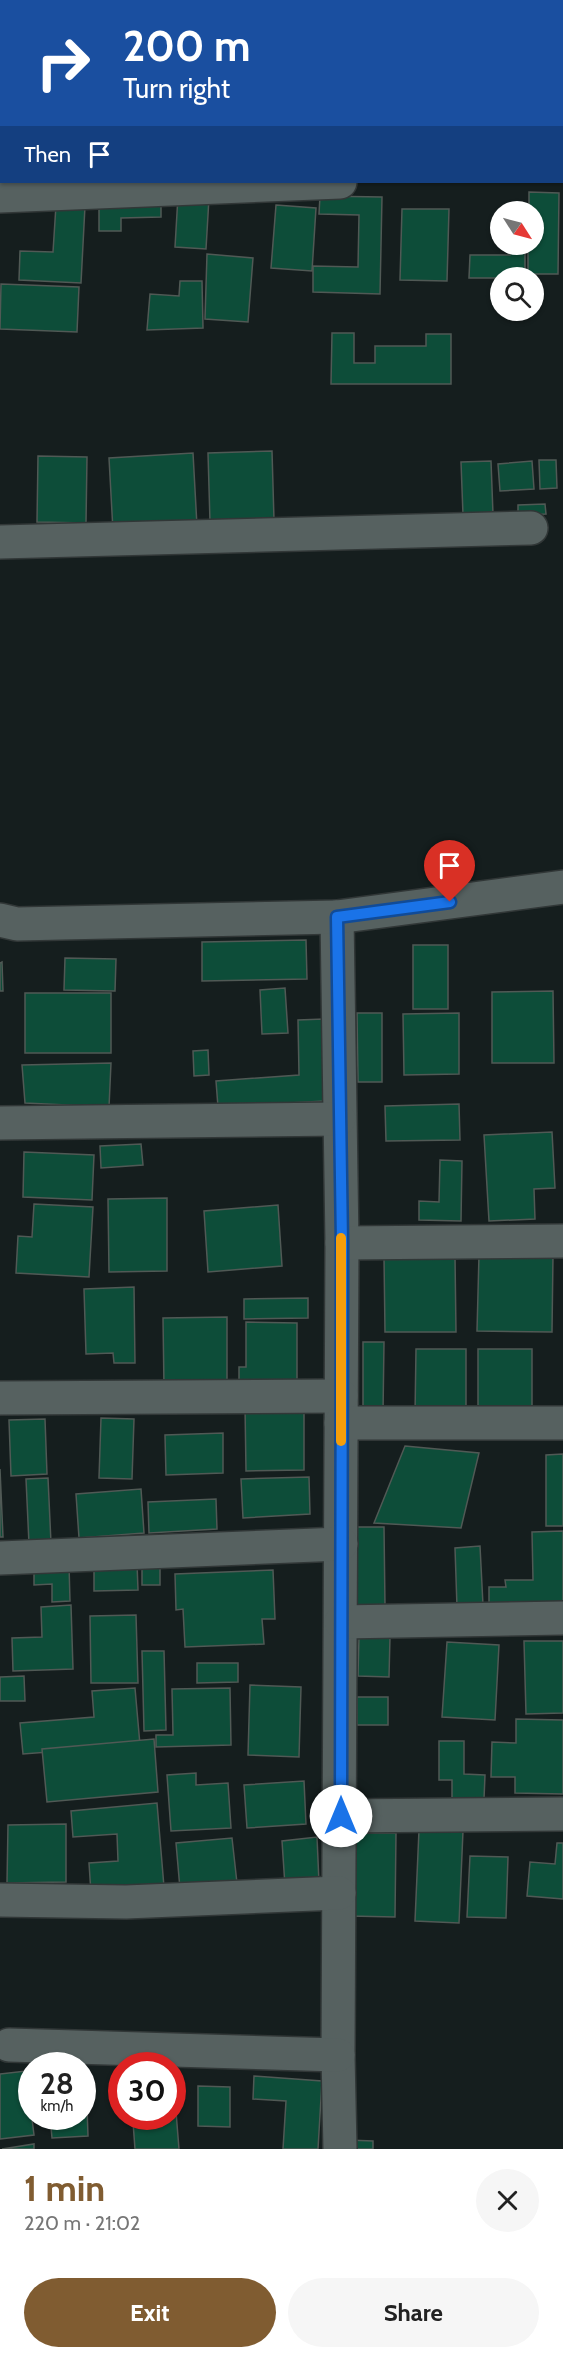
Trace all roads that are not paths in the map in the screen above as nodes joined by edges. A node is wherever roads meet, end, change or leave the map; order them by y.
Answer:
1 (316, 183) edge
2 (0, 196) edge
3 (531, 528) dead end
4 (0, 542) edge
5 (563, 887) edge
6 (337, 917) junction
7 (0, 920) edge
8 (339, 1119) junction
9 (0, 1123) edge
10 (563, 1241) edge
11 (342, 1243) junction
12 (0, 1398) edge
13 (341, 1409) junction
14 (563, 1423) edge
15 (341, 1544) junction
16 (0, 1558) edge
17 (563, 1618) edge
18 (341, 1622) junction
19 (563, 1814) edge
20 (341, 1816) junction
21 (339, 1893) junction
22 (0, 1900) edge
23 (9, 2045) dead end
24 (338, 2055) junction
25 (340, 2149) edge

1 - 2 street
3 - 4 street
5 - 6 street
6 - 7 street
6 - 8 street
8 - 9 street
8 - 11 street
10 - 11 street
11 - 13 street
12 - 13 street
13 - 14 street
13 - 15 street
15 - 16 street
15 - 18 street
17 - 18 street
18 - 20 street
19 - 20 street
20 - 21 street
21 - 22 street
21 - 24 street
23 - 24 street
24 - 25 street

